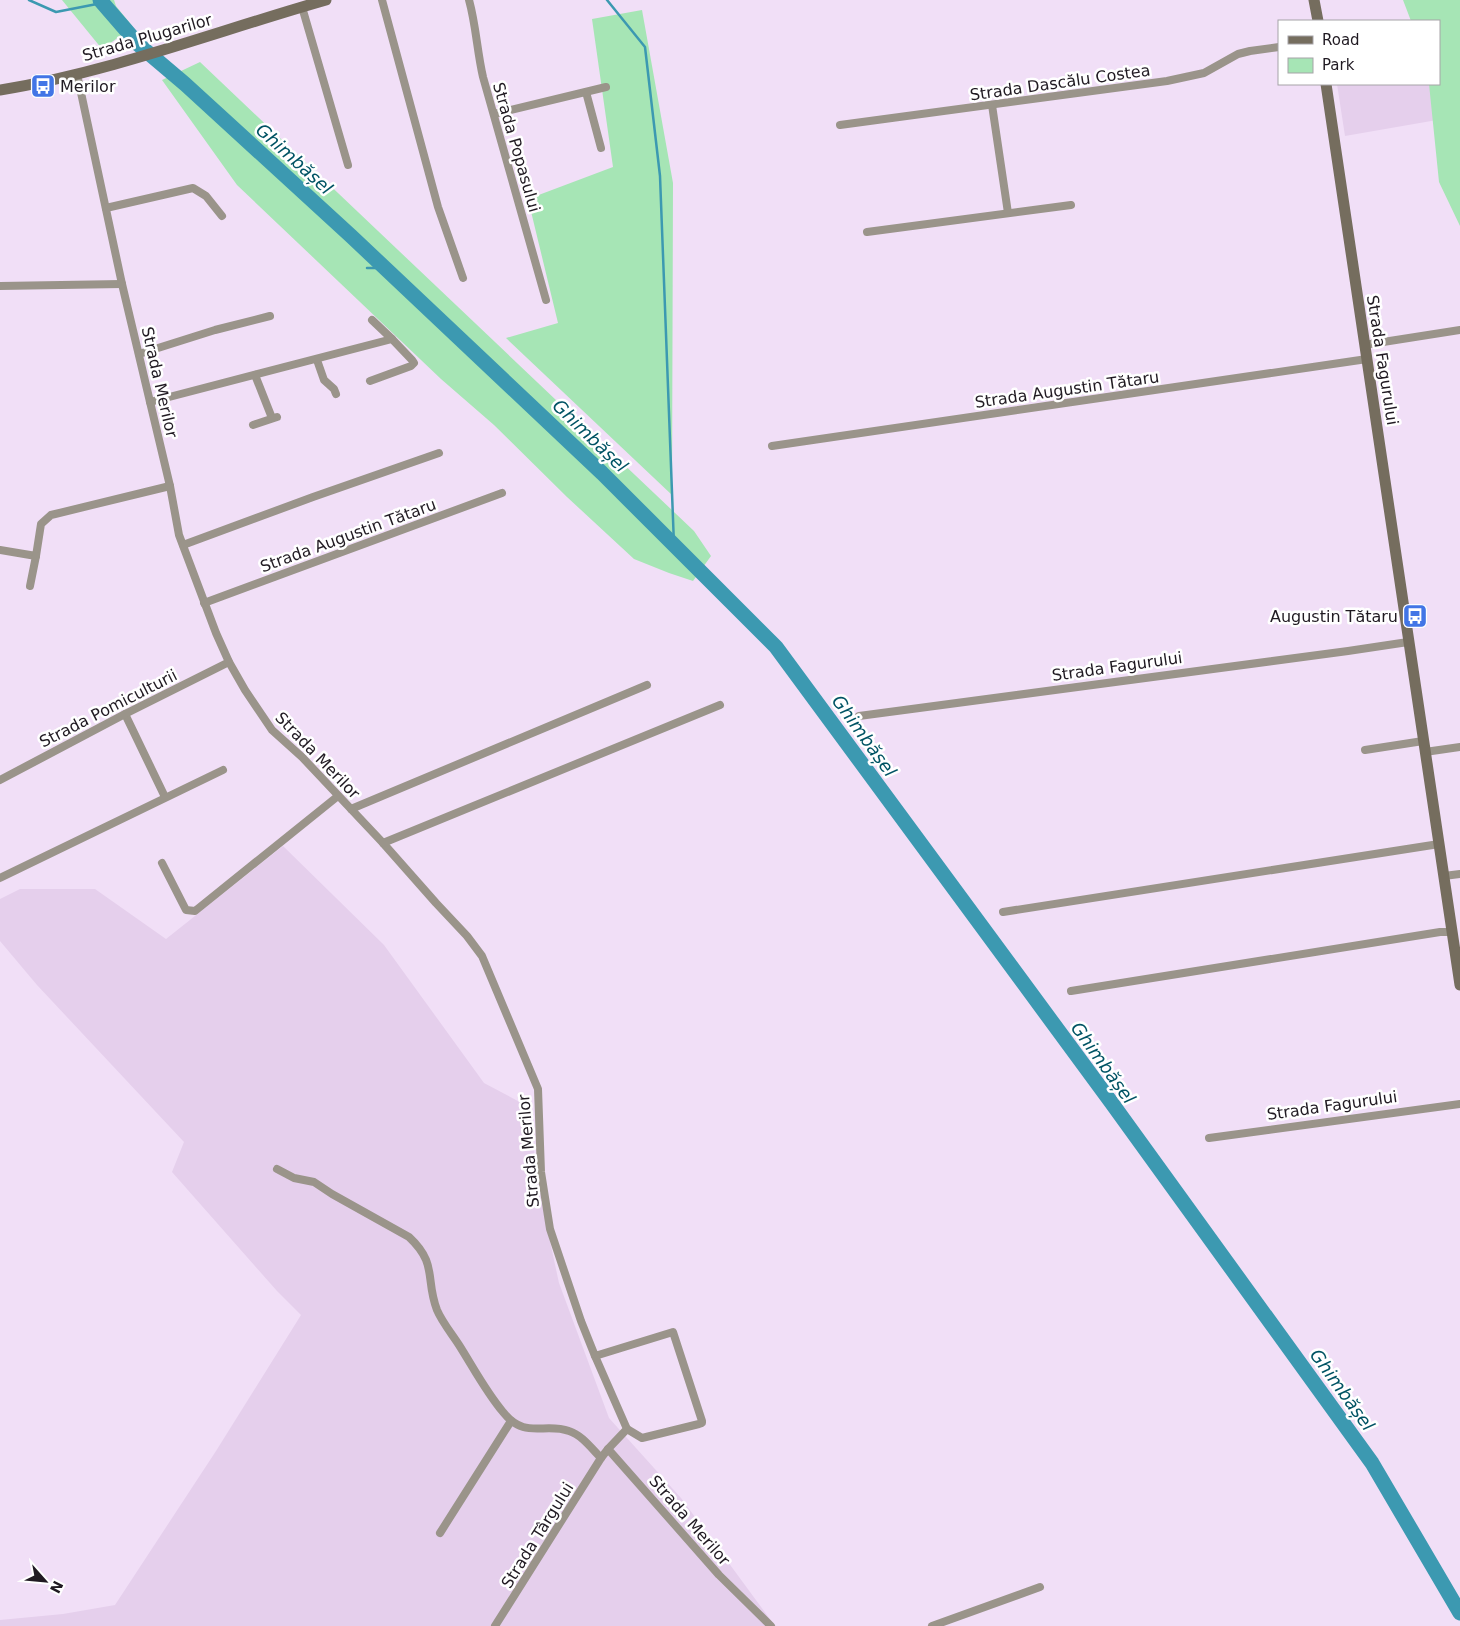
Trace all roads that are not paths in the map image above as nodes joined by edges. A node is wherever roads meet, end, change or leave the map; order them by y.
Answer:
1 (326, 0) edge
2 (382, 0) edge
3 (470, 0) edge
4 (1314, 0) edge
5 (302, 7) junction
6 (1318, 20) edge
7 (1278, 47) edge
8 (76, 74) junction
9 (1326, 85) edge
10 (606, 87) dead end
11 (0, 90) edge
12 (586, 92) junction
13 (992, 105) junction
14 (494, 114) junction
15 (840, 125) dead end
16 (601, 148) dead end
17 (348, 165) dead end
18 (1071, 205) dead end
19 (106, 208) junction
20 (1008, 213) junction
21 (222, 216) dead end
22 (867, 232) dead end
23 (463, 278) dead end
24 (122, 284) junction
25 (0, 286) edge
26 (546, 300) dead end
27 (270, 316) dead end
28 (372, 320) dead end
29 (1460, 330) edge
30 (392, 339) junction
31 (1364, 345) junction
32 (139, 354) junction
33 (1367, 359) junction
34 (317, 360) junction
35 (256, 375) junction
36 (370, 381) dead end
37 (336, 394) dead end
38 (150, 402) junction
39 (253, 425) dead end
40 (772, 446) dead end
41 (439, 453) dead end
42 (170, 486) junction
43 (502, 493) dead end
44 (183, 545) junction
45 (0, 550) edge
46 (36, 556) junction
47 (30, 586) dead end
48 (204, 603) junction
49 (1408, 642) junction
50 (229, 662) junction
51 (647, 685) dead end
52 (720, 705) dead end
53 (125, 714) junction
54 (859, 716) dead end
55 (1424, 746) junction
56 (1460, 747) edge
57 (1365, 750) dead end
58 (223, 770) dead end
59 (0, 780) edge
60 (338, 796) junction
61 (165, 797) junction
62 (351, 809) junction
63 (383, 843) junction
64 (1439, 844) junction
65 (162, 863) dead end
66 (1460, 874) edge
67 (1444, 876) junction
68 (0, 878) edge
69 (1003, 912) dead end
70 (1452, 932) junction
71 (1460, 985) edge
72 (1071, 991) dead end
73 (1460, 1104) edge
74 (1209, 1138) dead end
75 (277, 1169) dead end
76 (595, 1356) junction
77 (511, 1421) junction
78 (627, 1429) junction
79 (608, 1449) junction
80 (600, 1458) junction
81 (440, 1533) dead end
82 (1040, 1587) dead end
83 (495, 1626) edge
84 (771, 1626) edge
85 (932, 1626) edge

1 - 5 street, Strada Plugarilor
2 - 23 street
3 - 14 street, Strada Popasului
4 - 6 street
5 - 8 street, Strada Plugarilor
5 - 17 street
7 - 13 street, Strada Dascălu Costea
8 - 11 street, Strada Plugarilor
8 - 19 street, Strada Merilor
9 - 31 street, Strada Fagurului
10 - 12 street
12 - 14 street
12 - 16 street
13 - 15 street, Strada Dascălu Costea
13 - 20 street
14 - 26 street, Strada Popasului
18 - 20 street
19 - 21 street
19 - 24 street, Strada Merilor
20 - 22 street
24 - 25 street
24 - 32 street, Strada Merilor
27 - 32 street
28 - 30 street
29 - 31 street
30 - 34 street
30 - 36 street
31 - 33 street, Strada Fagurului
32 - 38 street, Strada Merilor
33 - 40 street, Strada Augustin Tătaru
33 - 49 street, Strada Fagurului
34 - 35 street
34 - 37 street
35 - 38 street
35 - 39 street
38 - 42 street, Strada Merilor
41 - 44 street
42 - 44 street, Strada Merilor
42 - 46 street
43 - 48 street, Strada Augustin Tătaru
44 - 48 street, Strada Merilor
45 - 46 street
46 - 47 street
48 - 50 street, Strada Merilor
49 - 54 street, Strada Fagurului
49 - 55 street, Strada Fagurului
50 - 53 street, Strada Pomiculturii
50 - 60 street, Strada Merilor
51 - 62 street
52 - 63 street
53 - 59 street, Strada Pomiculturii
53 - 61 street
55 - 56 street
55 - 57 street
55 - 64 street, Strada Fagurului
58 - 61 street
60 - 62 street, Strada Merilor
60 - 65 street
61 - 68 street
62 - 63 street, Strada Merilor
63 - 76 street, Strada Merilor
64 - 67 street, Strada Fagurului
64 - 69 street
66 - 67 street
67 - 70 street, Strada Fagurului
70 - 71 street, Strada Fagurului
70 - 72 street
73 - 74 street, Strada Fagurului
75 - 77 street
76 - 78 street, Strada Merilor
76 - 78 street
77 - 80 street
77 - 81 street
78 - 79 street
79 - 80 street, Strada Târgului
79 - 84 street, Strada Merilor
80 - 83 street, Strada Târgului
82 - 85 street

